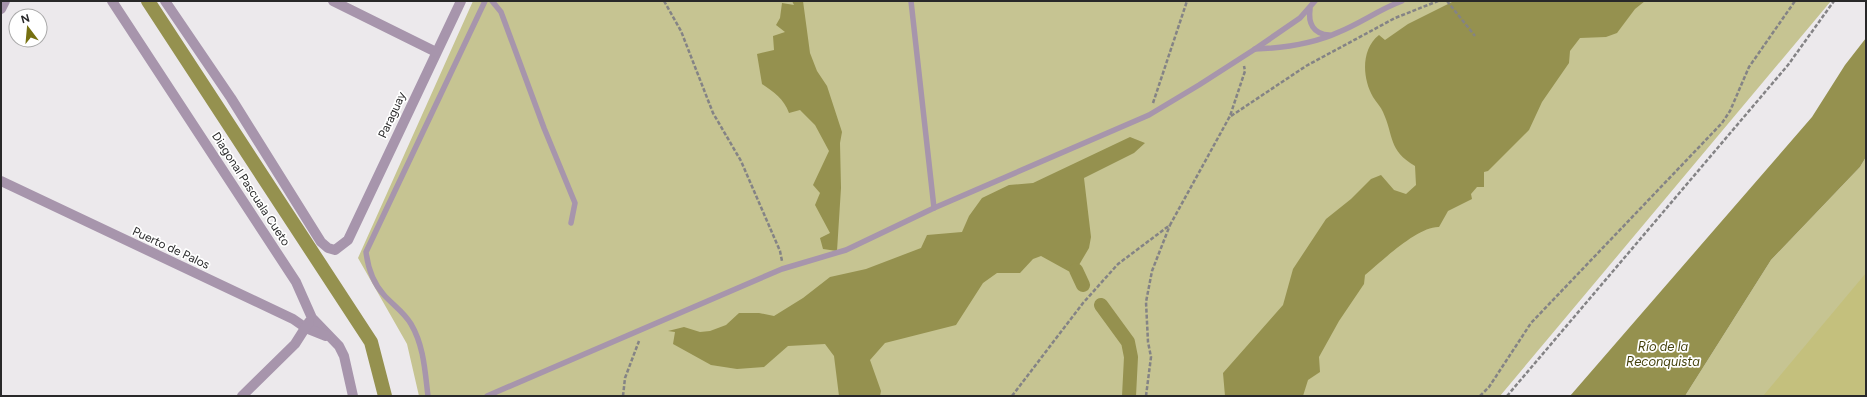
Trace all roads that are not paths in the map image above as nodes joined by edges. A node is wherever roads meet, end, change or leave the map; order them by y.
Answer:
1 (5, 1) edge
2 (112, 1) edge
3 (164, 1) edge
4 (333, 1) edge
5 (461, 1) edge
6 (485, 1) edge
7 (492, 1) edge
8 (911, 1) edge
9 (1316, 1) edge
10 (1402, 1) edge
11 (1, 9) edge
12 (1310, 9) junction
13 (1331, 35) junction
14 (1255, 50) junction
15 (436, 52) junction
16 (1, 181) edge
17 (934, 208) junction
18 (571, 223) dead end
19 (312, 318) junction
20 (306, 328) junction
21 (330, 337) junction
22 (242, 396) edge
23 (353, 396) edge
24 (428, 396) edge
25 (487, 396) edge

1 - 11 street
2 - 19 street, Diagonal Pascuala Cueto
3 - 15 street, Paraguay
4 - 15 street
5 - 15 street, Paraguay
6 - 24 lane
7 - 18 lane
8 - 17 lane
9 - 12 lane
10 - 13 lane
12 - 13 lane
12 - 14 lane
13 - 14 lane
14 - 17 lane
16 - 20 street, Puerto de Palos
17 - 25 lane
19 - 20 street
19 - 21 street, Diagonal Pascuala Cueto
20 - 21 street, Puerto de Palos
20 - 22 street
21 - 23 street, Diagonal Pascuala Cueto

